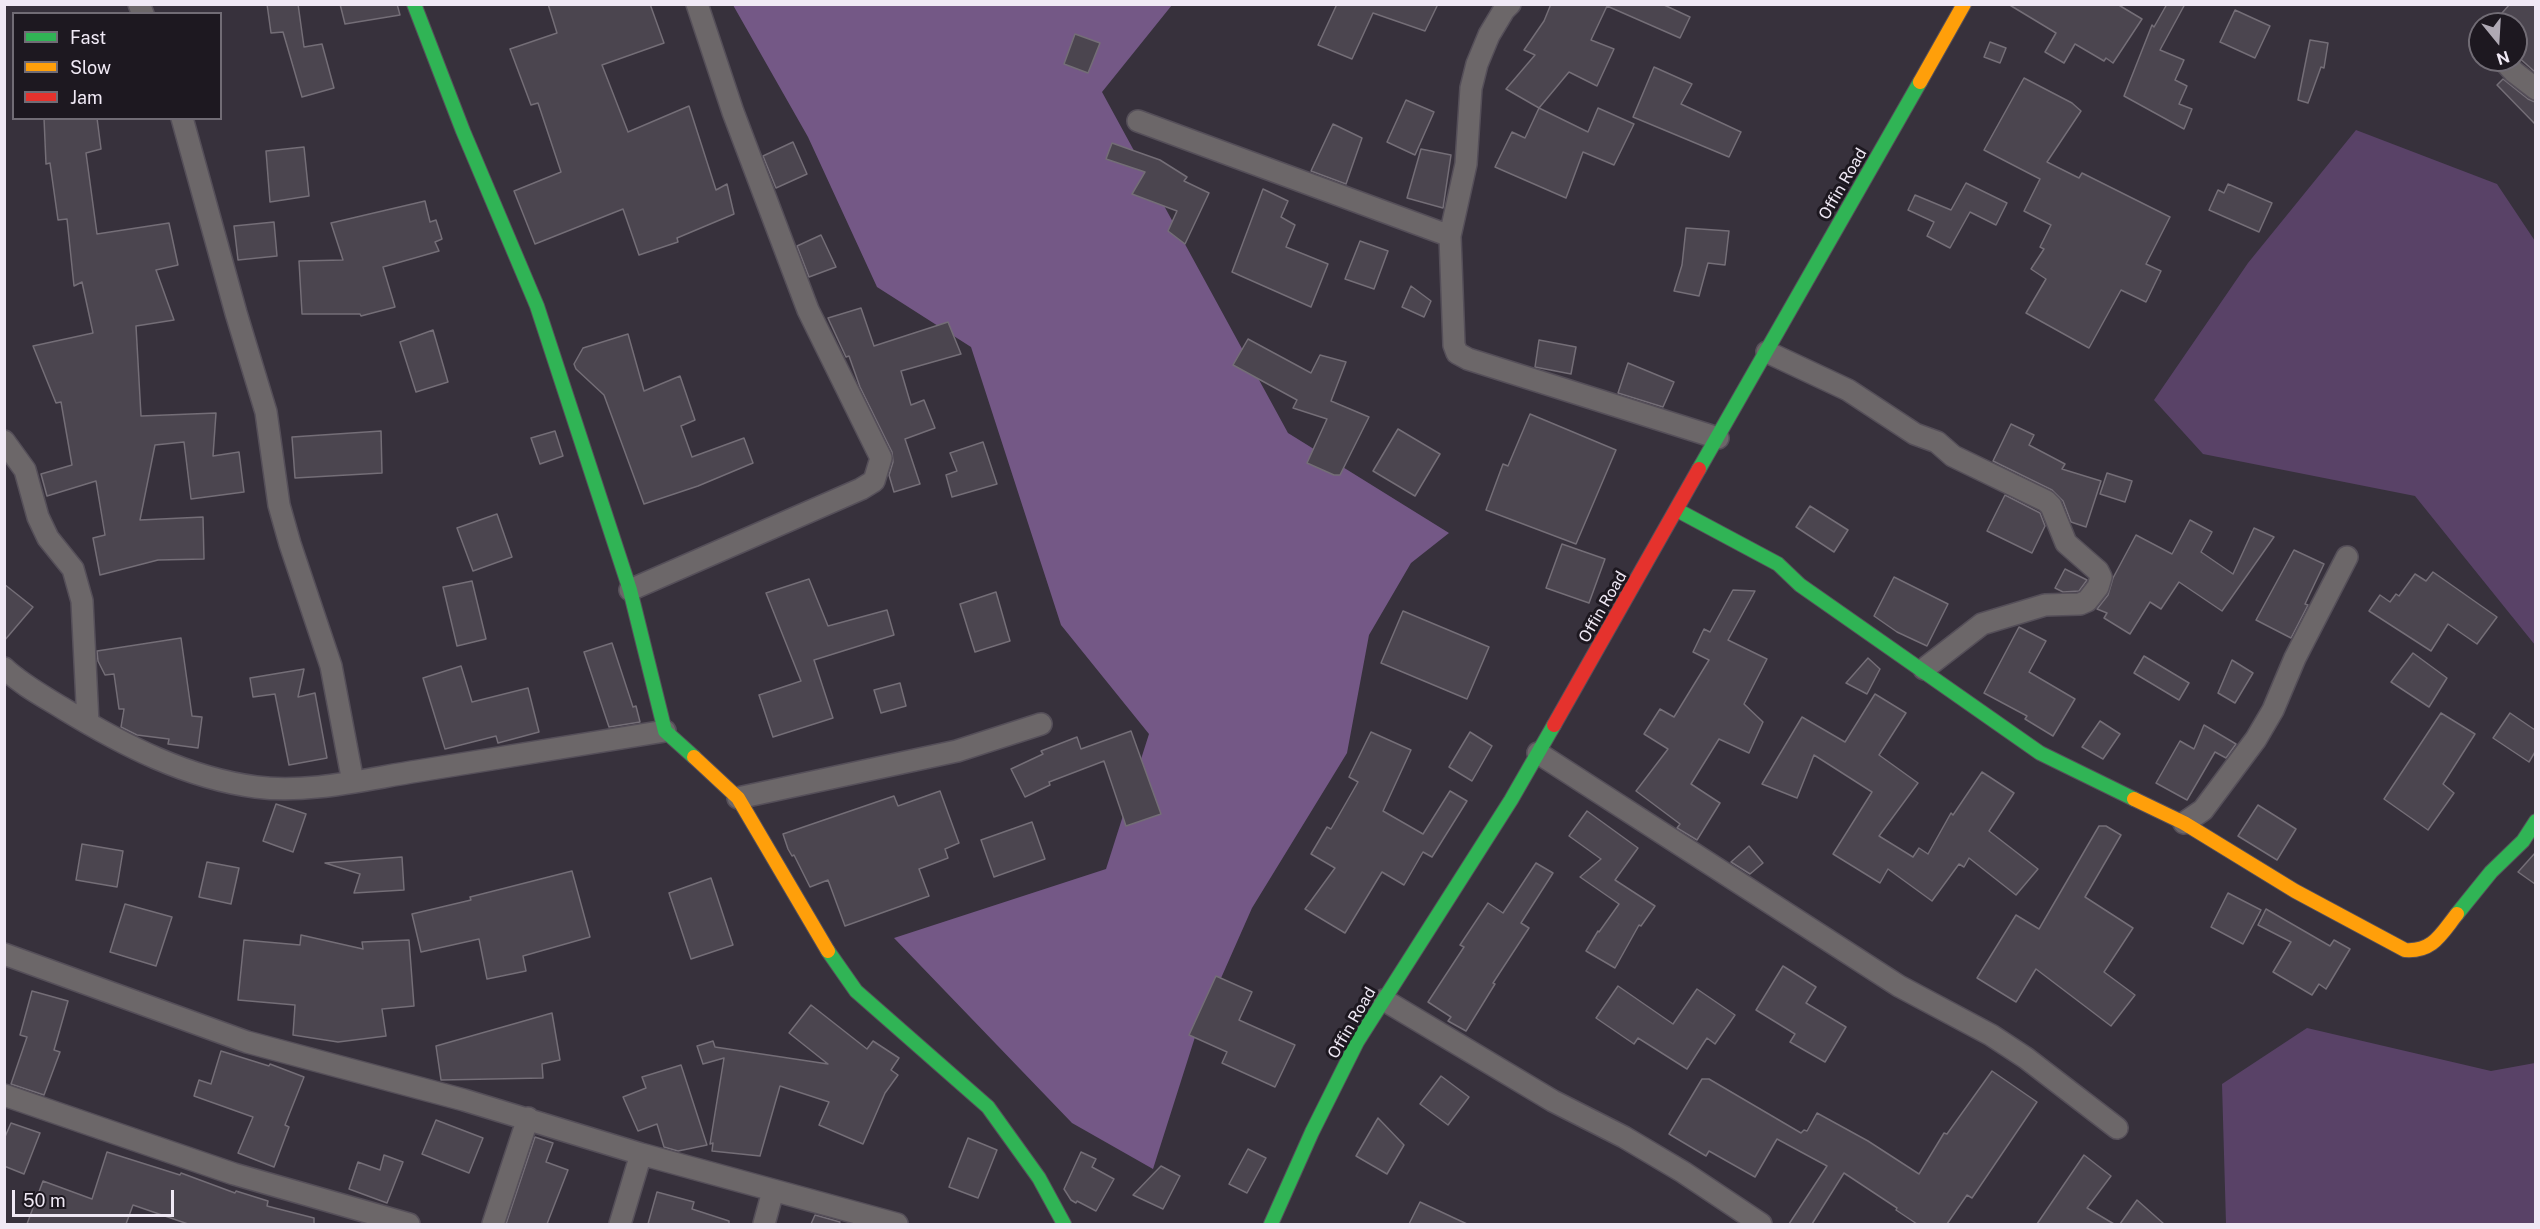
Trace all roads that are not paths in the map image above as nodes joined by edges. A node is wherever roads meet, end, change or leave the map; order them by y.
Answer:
1 (414, 4) edge
2 (697, 4) edge
3 (1510, 4) edge
4 (1964, 4) edge
5 (2514, 72) edge
6 (2535, 89) edge
7 (183, 120) edge
8 (1138, 121) dead end
9 (1450, 236) junction
10 (1767, 352) junction
11 (1718, 438) junction
12 (4, 441) edge
13 (1677, 510) junction
14 (2347, 557) dead end
15 (630, 590) junction
16 (4, 668) edge
17 (1924, 669) junction
18 (88, 723) junction
19 (1041, 724) dead end
20 (665, 731) junction
21 (1538, 753) junction
22 (353, 782) junction
23 (738, 798) junction
24 (2535, 820) edge
25 (2184, 824) junction
26 (4, 954) edge
27 (1384, 1000) junction
28 (4, 1095) edge
29 (528, 1118) junction
30 (2117, 1128) dead end
31 (641, 1154) junction
32 (773, 1191) junction
33 (409, 1224) edge
34 (493, 1224) edge
35 (620, 1224) edge
36 (764, 1224) edge
37 (897, 1224) edge
38 (1064, 1224) edge
39 (1271, 1224) edge
40 (1761, 1224) edge

1 - 15 street
2 - 15 street
3 - 9 street
4 - 10 street, Offin Road
5 - 6 street
7 - 22 street
8 - 9 street
9 - 11 street
10 - 11 street, Offin Road
10 - 17 street
11 - 13 street, Offin Road
12 - 18 street
13 - 17 street
13 - 21 street, Offin Road
14 - 25 street
15 - 20 street
16 - 18 street
17 - 25 street
18 - 22 street
19 - 23 street
20 - 22 street
20 - 23 street
21 - 27 street, Offin Road
21 - 30 street
23 - 38 street
24 - 25 street
26 - 29 street
27 - 39 street, Offin Road
27 - 40 street
28 - 33 street
29 - 31 street
29 - 34 street
31 - 32 street
31 - 35 street
32 - 36 street
32 - 37 street

